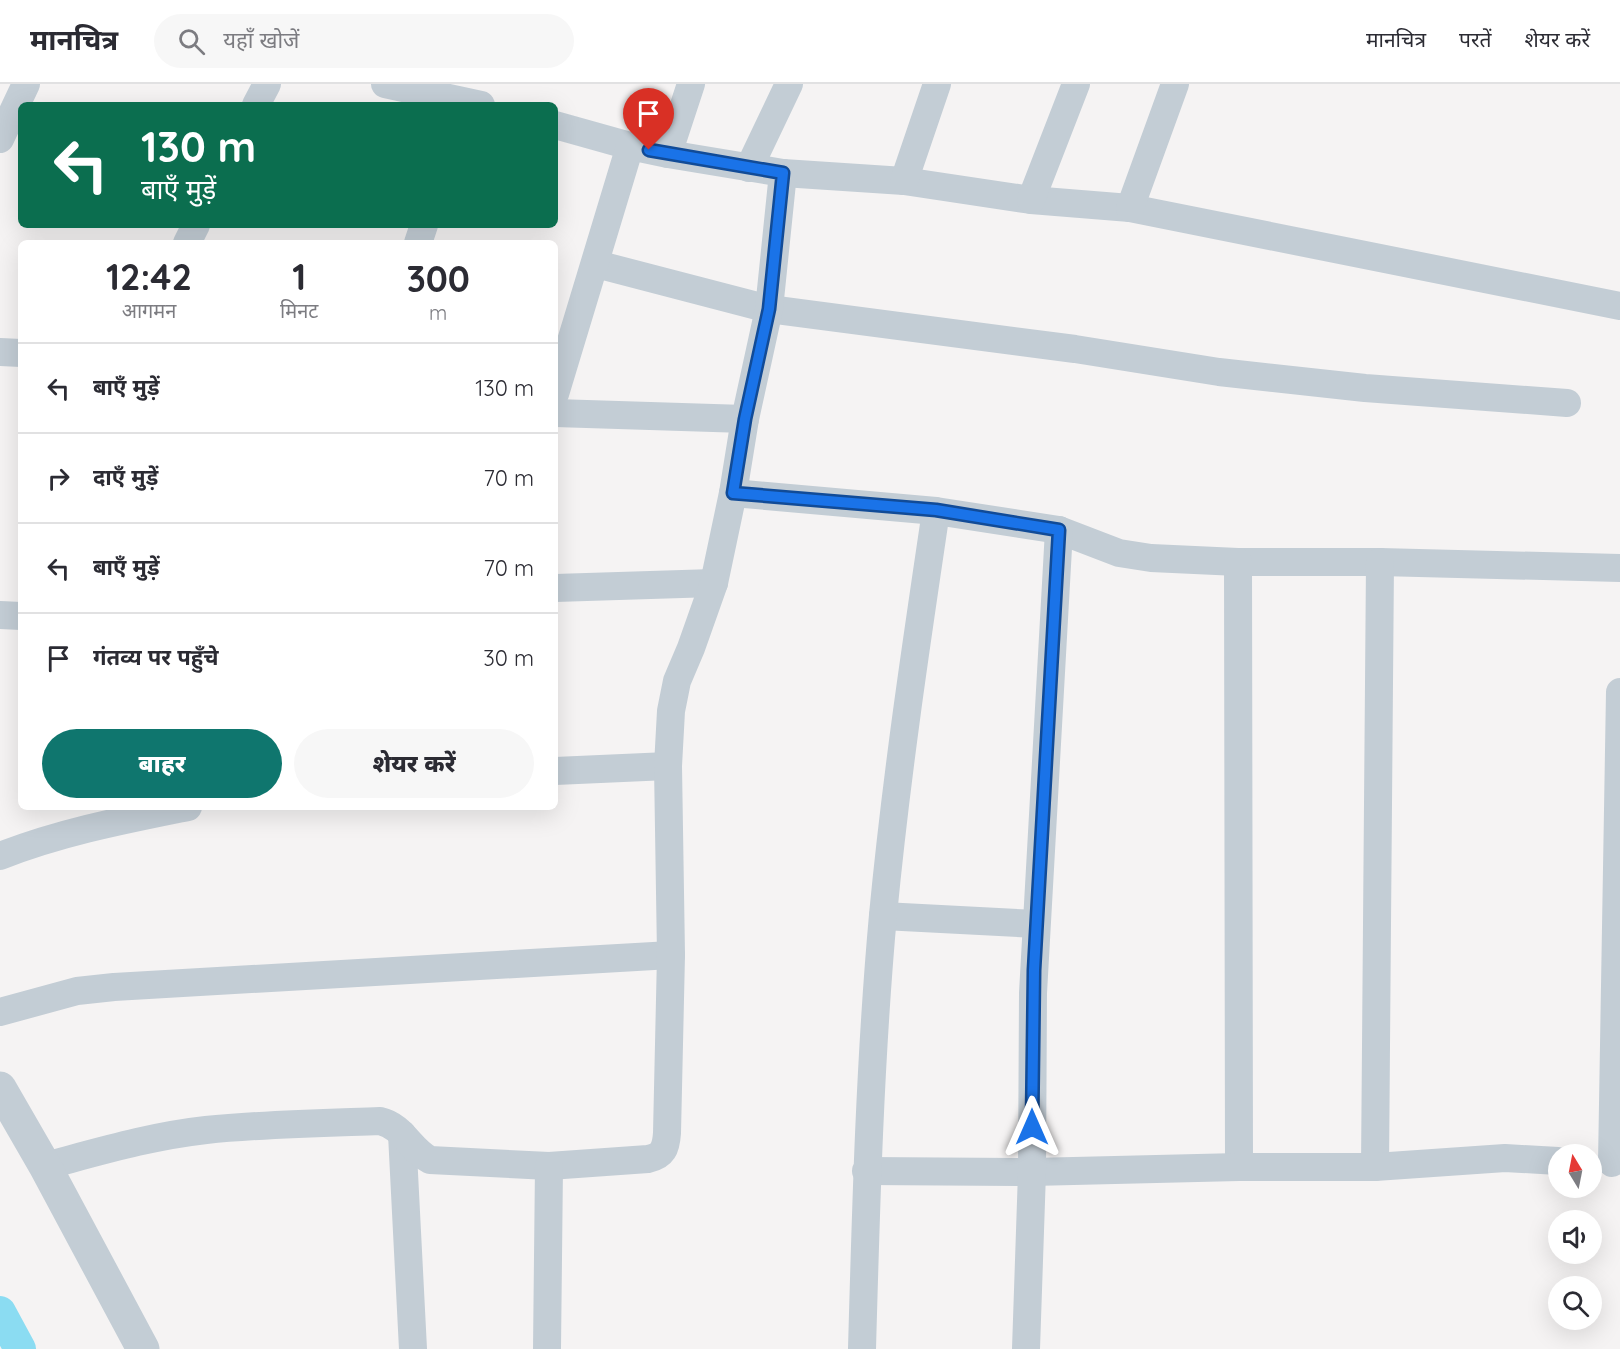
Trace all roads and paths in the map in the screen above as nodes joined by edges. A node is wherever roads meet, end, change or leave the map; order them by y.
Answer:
1 (26, 84) edge
2 (267, 84) edge
3 (386, 84) edge
4 (691, 84) edge
5 (789, 84) edge
6 (937, 84) edge
7 (1076, 84) edge
8 (1175, 84) edge
9 (472, 99) edge
10 (258, 102) edge
11 (558, 127) edge
12 (0, 139) edge
13 (630, 146) junction
14 (668, 154) junction
15 (749, 168) junction
16 (783, 173) junction
17 (904, 181) junction
18 (1031, 200) junction
19 (1130, 208) junction
20 (596, 264) junction
21 (1620, 306) edge
22 (769, 309) junction
23 (0, 352) edge
24 (18, 353) edge
25 (558, 384) edge
26 (1567, 403) dead end
27 (558, 413) edge
28 (745, 419) junction
29 (733, 493) junction
30 (936, 510) junction
31 (1059, 530) junction
32 (1238, 562) junction
33 (1380, 562) junction
34 (1620, 568) edge
35 (714, 583) junction
36 (558, 588) edge
37 (0, 615) edge
38 (18, 616) edge
39 (1620, 692) edge
40 (669, 766) junction
41 (558, 771) edge
42 (157, 810) edge
43 (96, 816) edge
44 (0, 856) edge
45 (883, 916) junction
46 (1036, 924) junction
47 (671, 955) junction
48 (0, 1012) edge
49 (0, 1088) edge
50 (402, 1134) junction
51 (1548, 1160) edge
52 (1608, 1163) edge
53 (45, 1166) junction
54 (549, 1166) junction
55 (1239, 1167) junction
56 (1376, 1167) junction
57 (866, 1172) junction
58 (1032, 1172) junction
59 (143, 1349) edge
60 (413, 1349) edge
61 (547, 1349) edge
62 (862, 1349) edge
63 (1026, 1349) edge

1 - 12 street
2 - 10 street
3 - 9 street
4 - 14 street
5 - 15 street
6 - 17 street
7 - 18 street
8 - 19 street
11 - 13 street
13 - 14 street
13 - 20 street
14 - 15 street
15 - 16 street
16 - 17 street
16 - 22 street
17 - 18 street
18 - 19 street
19 - 21 street
20 - 22 street
20 - 25 street
22 - 26 street
22 - 28 street
23 - 24 street
27 - 28 street
28 - 29 street
29 - 30 street
29 - 35 street
30 - 31 street
30 - 45 street
31 - 32 street
31 - 46 street
32 - 33 street
32 - 55 street
33 - 34 street
33 - 56 street
35 - 36 street
35 - 40 street
37 - 38 street
39 - 52 street
40 - 41 street
40 - 47 street
42 - 43 street
43 - 44 street
45 - 46 street
45 - 57 street
46 - 58 street
47 - 48 street
47 - 54 street
49 - 53 street
50 - 53 street
50 - 54 street
50 - 60 street
51 - 56 street
53 - 59 street
54 - 61 street
55 - 56 street
55 - 58 street
57 - 58 street
57 - 62 street
58 - 63 street

